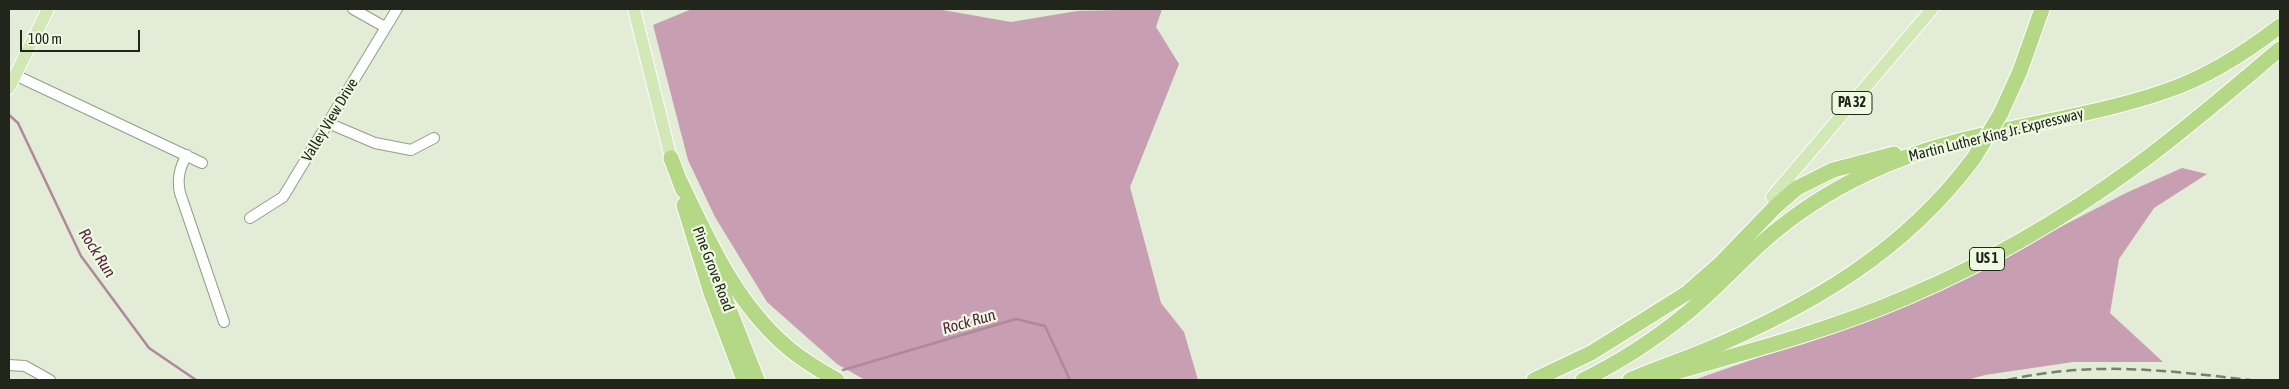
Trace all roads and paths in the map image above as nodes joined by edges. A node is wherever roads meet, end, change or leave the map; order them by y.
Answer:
1 (48, 9) edge
2 (354, 9) edge
3 (396, 9) edge
4 (634, 9) edge
5 (1932, 9) edge
6 (2042, 9) edge
7 (2280, 26) edge
8 (385, 28) junction
9 (2280, 49) edge
10 (15, 75) junction
11 (9, 88) edge
12 (328, 123) junction
13 (434, 138) dead end
14 (1962, 141) junction
15 (187, 155) junction
16 (671, 158) junction
17 (202, 163) dead end
18 (680, 181) junction
19 (1772, 197) joint
20 (250, 218) dead end
21 (1645, 320) junction
22 (224, 322) dead end
23 (1805, 335) junction
24 (9, 366) edge
25 (50, 380) edge
26 (744, 380) edge
27 (757, 380) edge
28 (837, 380) edge
29 (1534, 380) edge
30 (1583, 380) edge
31 (1630, 380) edge
32 (1648, 380) edge
33 (1675, 380) edge

1 - 10 main road
2 - 8 street
3 - 8 street, Valley View Drive
4 - 16 main road, Pine Grove Road
5 - 19 main road, PA 32
6 - 31 highway, bridge
7 - 14 highway, Martin Luther King Jr. Expressway
8 - 12 street, Valley View Drive
9 - 23 highway, US 1
10 - 11 main road
10 - 15 street
12 - 13 street
12 - 20 street, Valley View Drive
14 - 21 highway
14 - 30 highway, Martin Luther King Jr. Expressway
15 - 17 street
15 - 22 street
16 - 18 highway, Pine Grove Road
16 - 26 highway, Pine Grove Road
18 - 27 highway, Pine Grove Road
18 - 28 highway
19 - 21 highway
21 - 29 highway
23 - 32 highway, US 1
23 - 33 highway
24 - 25 street

